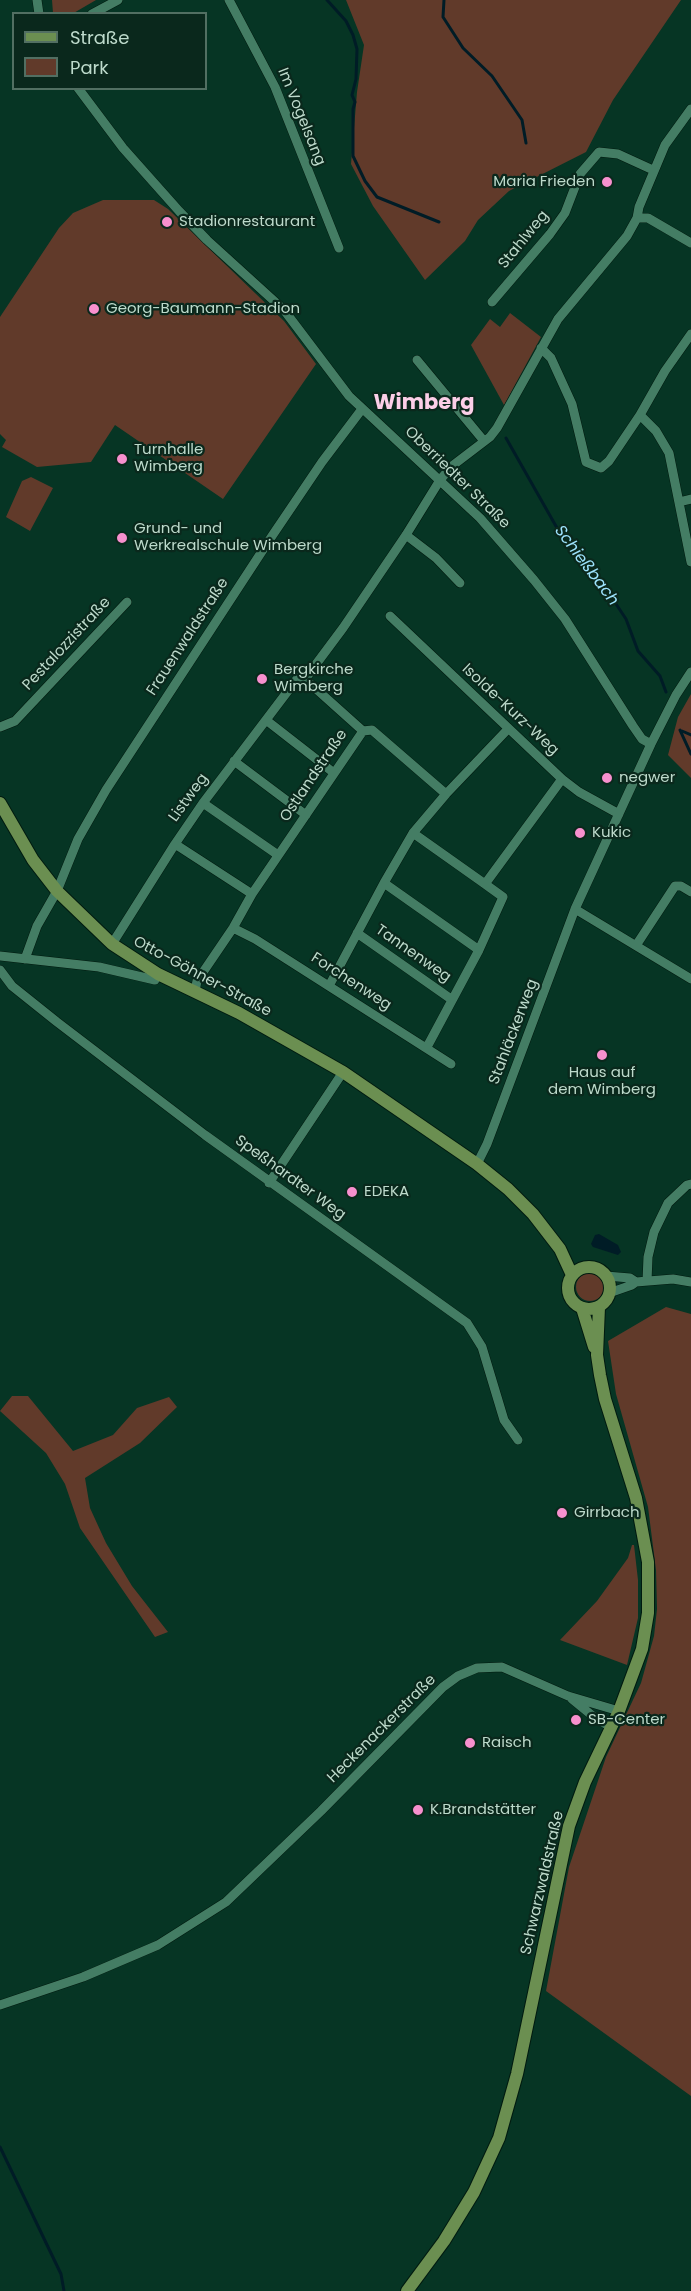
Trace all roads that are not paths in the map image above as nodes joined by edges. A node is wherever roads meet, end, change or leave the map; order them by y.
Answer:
1 (118, 0) edge
2 (229, 0) edge
3 (96, 12) edge
4 (80, 90) edge
5 (691, 109) edge
6 (653, 170) junction
7 (637, 218) junction
8 (691, 243) edge
9 (339, 248) dead end
10 (492, 302) dead end
11 (691, 334) edge
12 (541, 348) junction
13 (417, 360) dead end
14 (362, 409) junction
15 (640, 415) junction
16 (484, 441) junction
17 (440, 480) junction
18 (691, 499) edge
19 (679, 502) junction
20 (406, 535) junction
21 (691, 562) edge
22 (460, 583) dead end
23 (127, 602) dead end
24 (390, 616) dead end
25 (691, 672) edge
26 (300, 675) dead end
27 (266, 720) junction
28 (0, 727) edge
29 (508, 729) junction
30 (363, 731) junction
31 (651, 744) junction
32 (234, 761) junction
33 (334, 773) junction
34 (562, 779) junction
35 (446, 794) junction
36 (0, 803) edge
37 (203, 803) junction
38 (619, 814) junction
39 (306, 815) junction
40 (413, 833) junction
41 (175, 844) junction
42 (278, 855) junction
43 (384, 883) junction
44 (485, 884) junction
45 (57, 891) junction
46 (691, 892) edge
47 (252, 894) junction
48 (575, 909) junction
49 (233, 928) junction
50 (357, 933) junction
51 (112, 944) junction
52 (637, 944) junction
53 (479, 950) junction
54 (0, 956) edge
55 (25, 959) junction
56 (0, 970) edge
57 (158, 974) junction
58 (691, 978) edge
59 (329, 986) junction
60 (195, 991) junction
61 (451, 999) junction
62 (427, 1047) junction
63 (452, 1064) dead end
64 (343, 1072) junction
65 (477, 1164) junction
66 (269, 1183) junction
67 (691, 1184) edge
68 (577, 1272) junction
69 (606, 1276) junction
70 (647, 1281) junction
71 (636, 1282) junction
72 (691, 1282) edge
73 (609, 1293) junction
74 (598, 1307) junction
75 (582, 1308) junction
76 (597, 1355) junction
77 (518, 1440) dead end
78 (568, 1696) junction
79 (619, 1711) junction
80 (611, 1727) junction
81 (0, 2005) edge
82 (407, 2291) edge

1 - 3 street
2 - 9 street, Im Vogelsang
4 - 14 street, Oberriedter Straße
5 - 6 street, Ostlandstraße
6 - 7 street, Ostlandstraße
6 - 10 street, Stahlweg
7 - 8 street
7 - 12 street, Ostlandstraße
11 - 15 street
12 - 15 street
12 - 16 street, Ostlandstraße
13 - 16 street
14 - 17 street, Oberriedter Straße
14 - 45 street, Frauenwaldstraße
15 - 19 street
16 - 17 street, Ostlandstraße
17 - 20 street, Ostlandstraße
17 - 31 street, Oberriedter Straße
18 - 19 street
19 - 21 street
20 - 22 street
20 - 30 street, Ostlandstraße
23 - 28 street, Pestalozzistraße
24 - 29 street, Isolde-Kurz-Weg
25 - 31 street, Stahläckerweg
26 - 27 street, Listweg
27 - 32 street, Listweg
27 - 33 street
29 - 34 street, Isolde-Kurz-Weg
29 - 35 street
30 - 33 street, Ostlandstraße
30 - 35 street
31 - 38 street, Stahläckerweg
32 - 37 street, Listweg
32 - 39 street
33 - 39 street, Ostlandstraße
34 - 38 street, Isolde-Kurz-Weg
34 - 44 street
35 - 40 street
36 - 45 street, Otto-Göhner-Straße
37 - 41 street, Listweg
37 - 42 street
38 - 48 street, Stahläckerweg
39 - 42 street, Ostlandstraße
40 - 43 street
40 - 44 street
41 - 47 street
41 - 51 street, Listweg
42 - 47 street, Ostlandstraße
43 - 50 street
43 - 53 street
44 - 53 street
45 - 51 street, Otto-Göhner-Straße
45 - 55 street, Frauenwaldstraße
46 - 52 street
47 - 49 street, Ostlandstraße
48 - 52 street
48 - 65 street, Stahläckerweg
49 - 59 street, Forchenweg
49 - 60 street, Ostlandstraße
50 - 59 street
50 - 61 street, Tannenweg
51 - 57 street, Otto-Göhner-Straße
52 - 58 street
53 - 61 street
54 - 55 street
55 - 57 street
56 - 66 street, Speßhardter Weg
57 - 60 street, Otto-Göhner-Straße
59 - 62 street, Forchenweg
60 - 64 street, Otto-Göhner-Straße
61 - 62 street
62 - 63 street, Forchenweg
64 - 65 street, Otto-Göhner-Straße
64 - 66 street
65 - 68 street, Otto-Göhner-Straße
66 - 77 street, Speßhardter Weg
67 - 70 street
68 - 69 street
68 - 75 street
69 - 71 street
69 - 73 street
70 - 71 street
70 - 72 street
71 - 73 street
73 - 74 street
74 - 75 street
74 - 76 street
75 - 76 street
76 - 79 street, Schwarzwaldstraße
78 - 79 street, Heckenackerstraße
78 - 80 street, Heckenackerstraße
78 - 81 street, Heckenackerstraße
79 - 80 street, Schwarzwaldstraße
80 - 82 street, Schwarzwaldstraße

